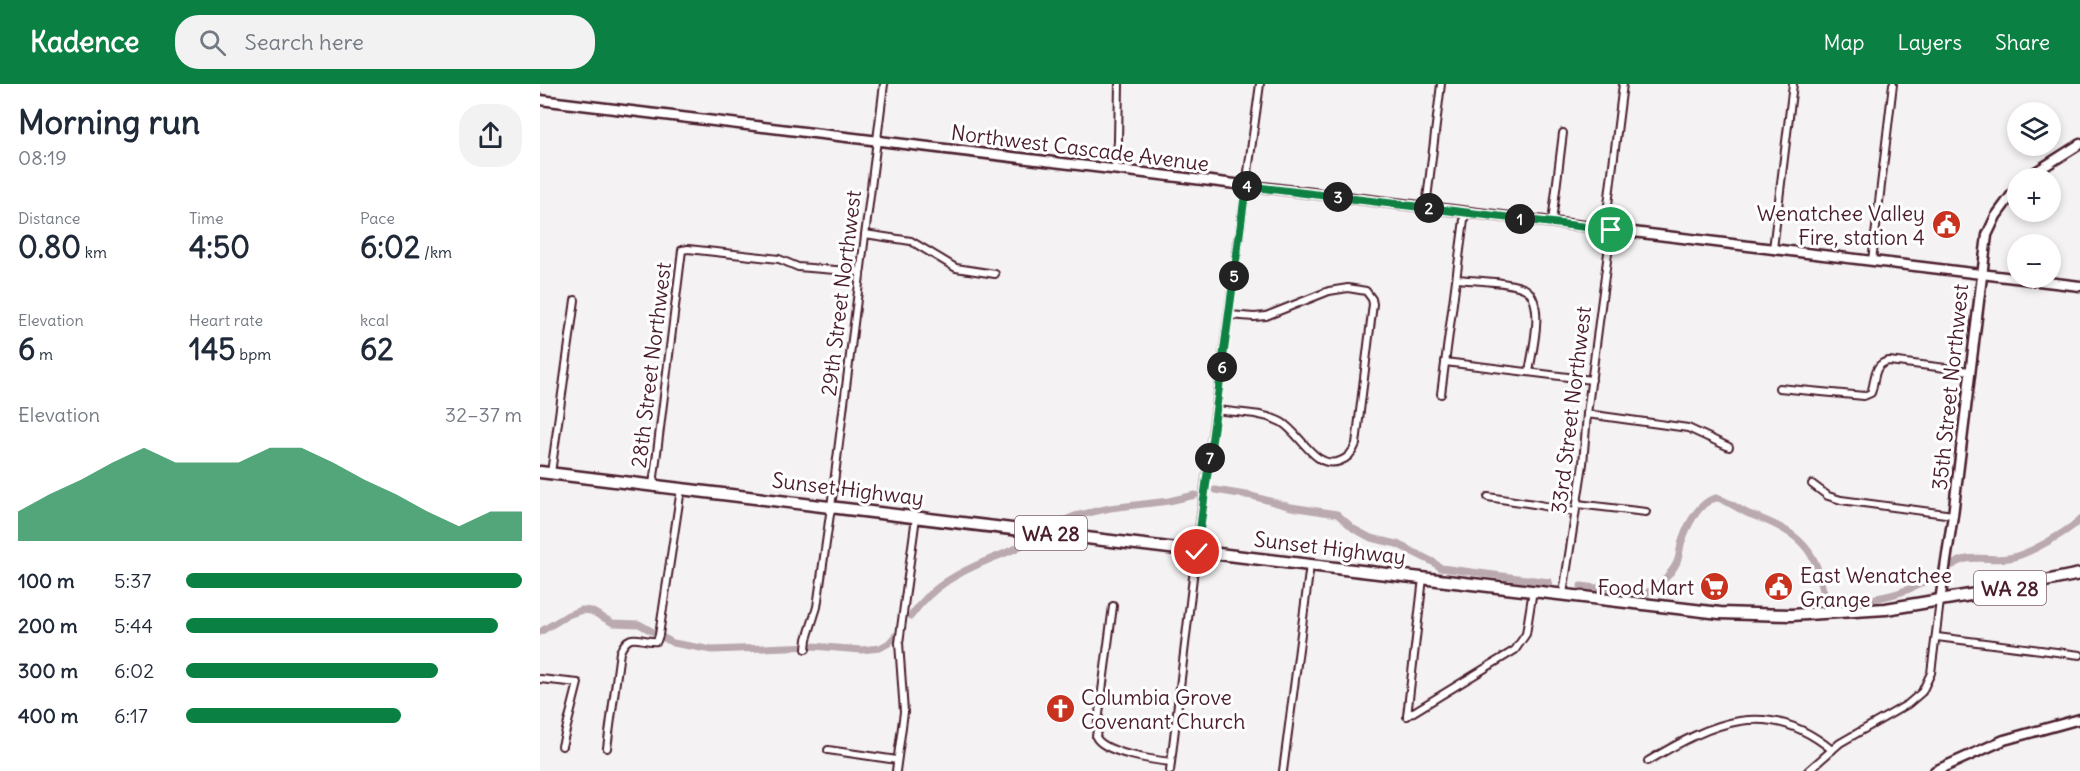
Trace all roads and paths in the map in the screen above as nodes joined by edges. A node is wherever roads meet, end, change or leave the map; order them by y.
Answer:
1 (884, 84) edge
2 (1119, 84) edge
3 (1260, 84) edge
4 (1442, 84) edge
5 (1623, 84) edge
6 (1793, 84) edge
7 (1893, 84) edge
8 (540, 100) edge
9 (1563, 133) dead end
10 (877, 142) junction
11 (2080, 144) edge
12 (2042, 168) edge
13 (1115, 170) junction
14 (1246, 186) junction
15 (2007, 201) edge
16 (1426, 207) junction
17 (1465, 212) junction
18 (1552, 222) junction
19 (1608, 229) junction
20 (865, 234) junction
21 (1773, 249) junction
22 (1872, 261) junction
23 (860, 272) junction
24 (995, 274) dead end
25 (1981, 275) junction
26 (1457, 279) junction
27 (2080, 286) edge
28 (575, 300) dead end
29 (1229, 315) junction
30 (1445, 362) junction
31 (1970, 371) junction
32 (1529, 372) junction
33 (1592, 380) junction
34 (1779, 388) dead end
35 (1441, 394) dead end
36 (1216, 410) junction
37 (1587, 414) junction
38 (1729, 447) dead end
39 (546, 472) edge
40 (1812, 484) dead end
41 (653, 485) junction
42 (681, 489) junction
43 (1488, 497) dead end
44 (1576, 504) junction
45 (831, 507) junction
46 (1575, 512) junction
47 (1646, 512) dead end
48 (1953, 515) junction
49 (916, 518) junction
50 (1197, 552) junction
51 (1310, 566) junction
52 (2080, 574) edge
53 (1423, 578) junction
54 (1533, 590) junction
55 (1563, 594) junction
56 (1940, 601) junction
57 (1113, 606) dead end
58 (1937, 638) junction
59 (806, 649) dead end
60 (2080, 655) edge
61 (540, 679) edge
62 (2080, 719) edge
63 (562, 746) dead end
64 (607, 748) dead end
65 (828, 750) dead end
66 (1832, 750) junction
67 (897, 760) junction
68 (1648, 761) dead end
69 (1171, 762) junction
70 (896, 771) edge
71 (1170, 771) edge
72 (1283, 771) edge
73 (1808, 771) edge
74 (1935, 771) edge

1 - 10 street, 29th Street Northwest
2 - 13 street
3 - 14 street
4 - 16 street
5 - 19 street, 33rd Street Northwest
6 - 21 street
7 - 22 street
8 - 10 street, Northwest Cascade Avenue
9 - 18 street
10 - 13 street, Northwest Cascade Avenue
10 - 20 street, 29th Street Northwest
11 - 12 street
13 - 14 street, Northwest Cascade Avenue
14 - 16 street, Northwest Cascade Avenue
14 - 29 street
15 - 25 street, 35th Street Northwest
16 - 17 street, Northwest Cascade Avenue
17 - 18 street, Northwest Cascade Avenue
17 - 26 street
18 - 19 street, Northwest Cascade Avenue
19 - 21 street, Northwest Cascade Avenue
19 - 33 street, 33rd Street Northwest
20 - 23 street, 29th Street Northwest
20 - 24 street
21 - 22 street, Northwest Cascade Avenue
22 - 25 street, Northwest Cascade Avenue
23 - 41 street, 28th Street Northwest
23 - 45 street, 29th Street Northwest
25 - 27 street, Northwest Cascade Avenue
25 - 31 street, 35th Street Northwest
26 - 30 street
26 - 32 street
28 - 39 street
29 - 36 street
29 - 36 street
30 - 32 street
30 - 35 street
31 - 34 street
31 - 48 street, 35th Street Northwest
32 - 33 street
33 - 37 street, 33rd Street Northwest
36 - 50 street
37 - 38 street
37 - 44 street, 33rd Street Northwest
39 - 41 highway, Sunset Highway / WA 28
40 - 48 street
41 - 42 highway, Sunset Highway / WA 28
42 - 45 highway, Sunset Highway / WA 28
42 - 64 street
43 - 46 street
44 - 46 street, 33rd Street Northwest
44 - 47 street
45 - 49 highway, Sunset Highway / WA 28
45 - 59 street, 29th Street Northwest
46 - 55 street, 33rd Street Northwest
48 - 56 street, 35th Street Northwest
49 - 50 highway, Sunset Highway / WA 28
49 - 67 street
50 - 51 highway, Sunset Highway / WA 28
50 - 69 street
51 - 53 highway, Sunset Highway / WA 28
51 - 72 street
52 - 56 highway, Sunset Highway / WA 28
53 - 54 highway, Sunset Highway / WA 28
53 - 54 street
54 - 55 highway, Sunset Highway / WA 28
55 - 56 highway, Sunset Highway / WA 28
56 - 58 street
57 - 69 street
58 - 60 street
58 - 66 street
61 - 63 street
62 - 74 street
65 - 67 street
66 - 68 street
66 - 73 street
67 - 70 street
69 - 71 street

